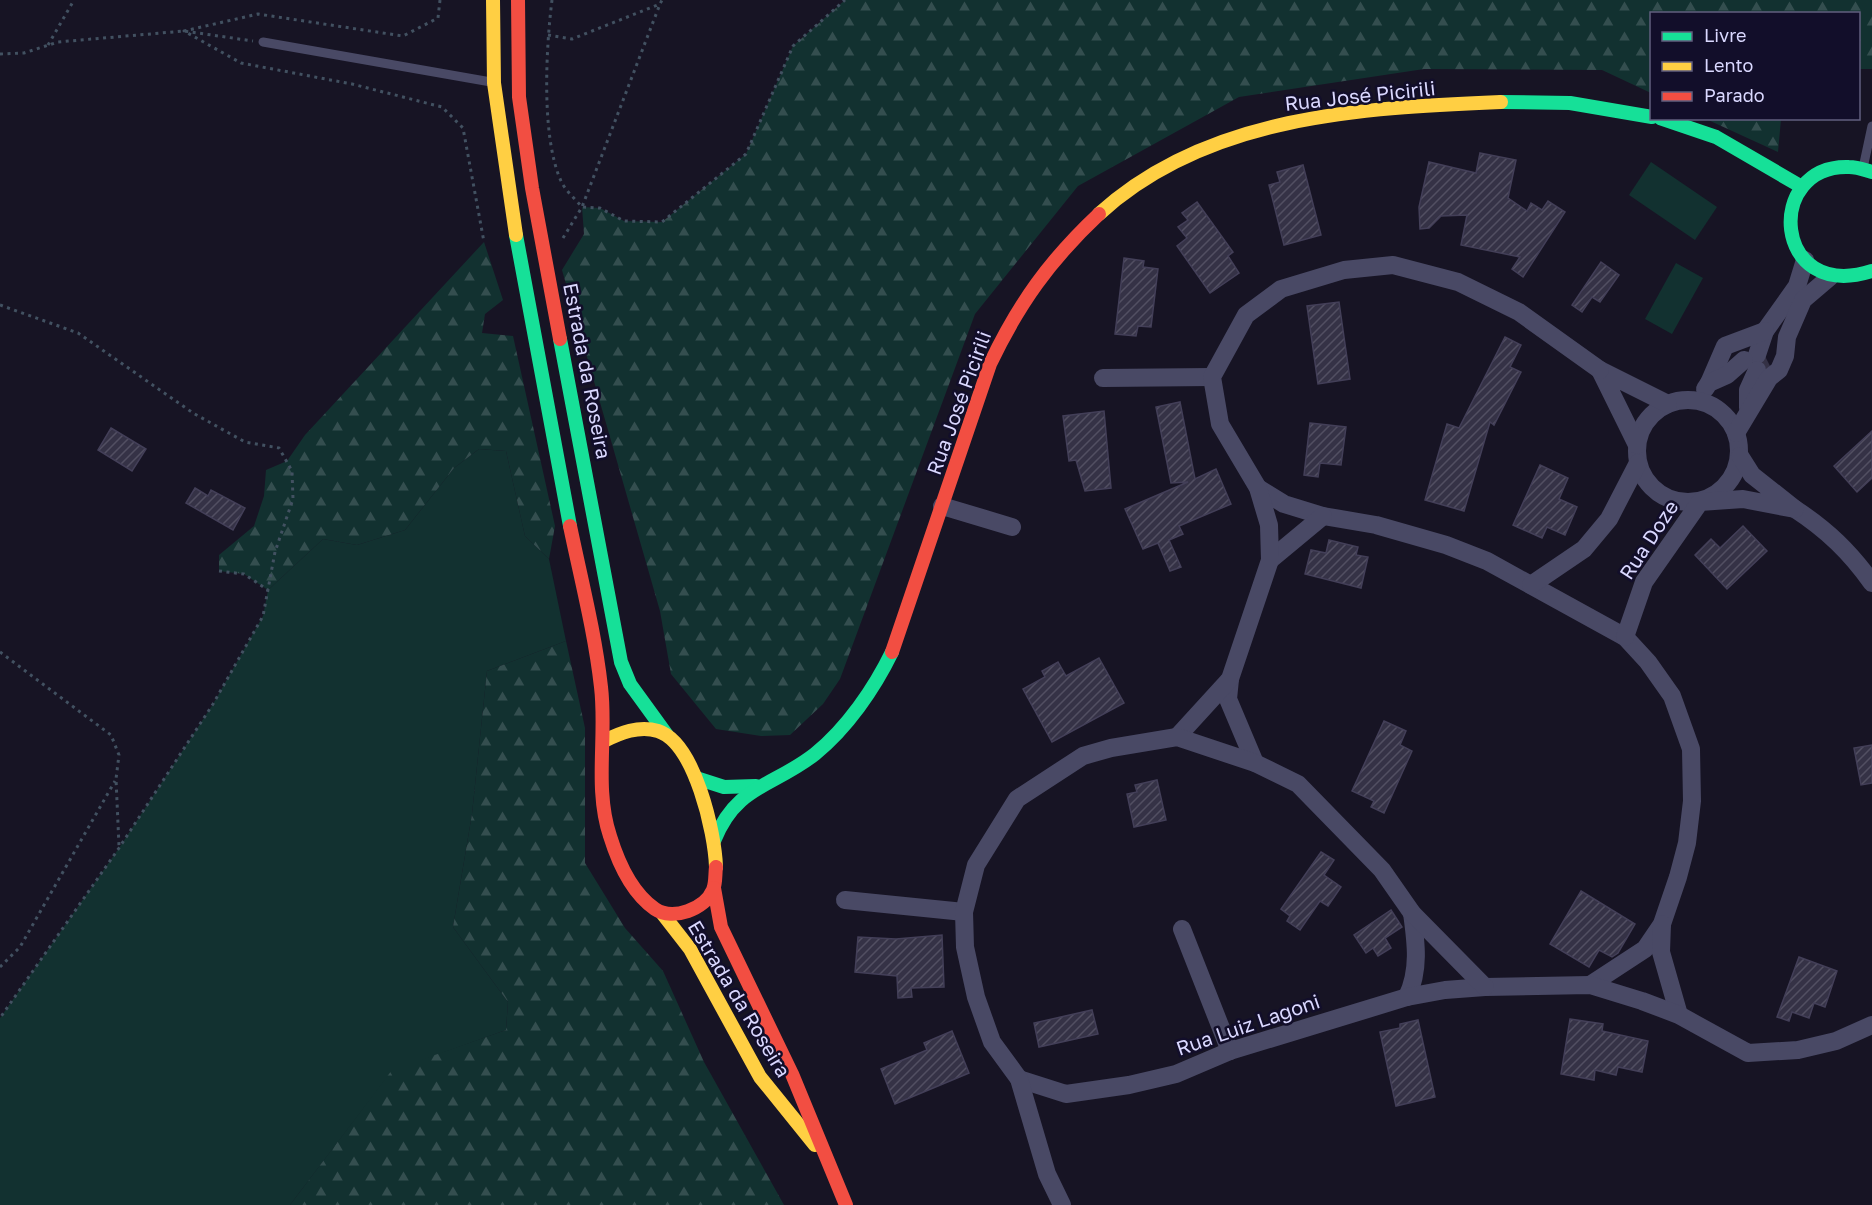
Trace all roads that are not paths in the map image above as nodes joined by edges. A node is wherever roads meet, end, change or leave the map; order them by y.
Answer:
1 (493, 0) edge
2 (518, 0) edge
3 (263, 42) road end
4 (494, 83) junction
5 (1650, 117) edge
6 (1669, 120) edge
7 (1872, 126) edge
8 (1867, 170) edge
9 (1802, 187) junction
10 (1804, 260) junction
11 (1872, 271) edge
12 (1830, 277) junction
13 (1765, 331) junction
14 (1787, 337) junction
15 (1757, 362) junction
16 (1600, 370) junction
17 (1212, 377) junction
18 (1103, 378) dead end
19 (1709, 383) junction
20 (1698, 400) junction
21 (1668, 404) junction
22 (1748, 408) junction
23 (1736, 433) junction
24 (1638, 454) junction
25 (1740, 456) junction
26 (1258, 488) junction
27 (1700, 502) junction
28 (942, 506) junction
29 (1795, 509) junction
30 (1323, 516) junction
31 (1012, 527) dead end
32 (1270, 560) junction
33 (1872, 583) edge
34 (1531, 585) junction
35 (1625, 637) junction
36 (1230, 679) junction
37 (667, 735) junction
38 (1177, 737) junction
39 (604, 741) junction
40 (1255, 763) junction
41 (696, 778) junction
42 (756, 786) junction
43 (714, 841) junction
44 (714, 888) junction
45 (845, 900) dead end
46 (964, 912) junction
47 (662, 913) junction
48 (1412, 913) junction
49 (1662, 924) junction
50 (1182, 929) dead end
51 (1590, 985) junction
52 (1485, 987) junction
53 (1407, 997) junction
54 (1679, 1015) junction
55 (1872, 1025) edge
56 (1230, 1051) junction
57 (1019, 1079) junction
58 (844, 1200) edge
59 (1062, 1205) edge

1 - 4 street, Estrada da Roseira
2 - 37 street, Estrada da Roseira
3 - 4 lane
4 - 39 street, Estrada da Roseira
5 - 28 street, Rua José Picirili
6 - 9 street
7 - 8 lane
8 - 9 street
9 - 10 street
10 - 12 street
10 - 13 street
11 - 12 street
12 - 14 street
13 - 15 street
13 - 19 street
14 - 15 street
14 - 22 street
15 - 19 street
15 - 22 street
16 - 17 street
16 - 21 street
16 - 24 street
17 - 18 street
17 - 26 street
19 - 20 street
20 - 21 street
20 - 23 street
21 - 24 street
22 - 23 street
23 - 25 street
24 - 27 street
24 - 34 street
25 - 27 street
25 - 29 street
26 - 30 street
26 - 32 street
27 - 29 street
27 - 35 street, Rua Doze
28 - 31 street
28 - 42 street, Rua José Picirili
29 - 33 street
30 - 32 street
30 - 34 street
32 - 36 street
34 - 35 street
35 - 49 street
36 - 38 street
36 - 40 street
37 - 39 street
37 - 41 street, Estrada da Roseira
38 - 40 street
38 - 46 street
39 - 47 street, Estrada da Roseira
40 - 48 street
41 - 42 street
41 - 43 street, Estrada da Roseira
42 - 43 street
43 - 44 street, Estrada da Roseira
44 - 47 street, Estrada da Roseira
44 - 58 street, Estrada da Roseira
45 - 46 street
46 - 57 street
47 - 58 street, Estrada da Roseira
48 - 52 street
48 - 53 street
49 - 51 street
49 - 54 street
50 - 56 street
51 - 52 street, Rua Luiz Lagoni
51 - 54 street
52 - 53 street, Rua Luiz Lagoni
53 - 56 street, Rua Luiz Lagoni
54 - 55 street
56 - 57 street, Rua Luiz Lagoni
57 - 59 street

